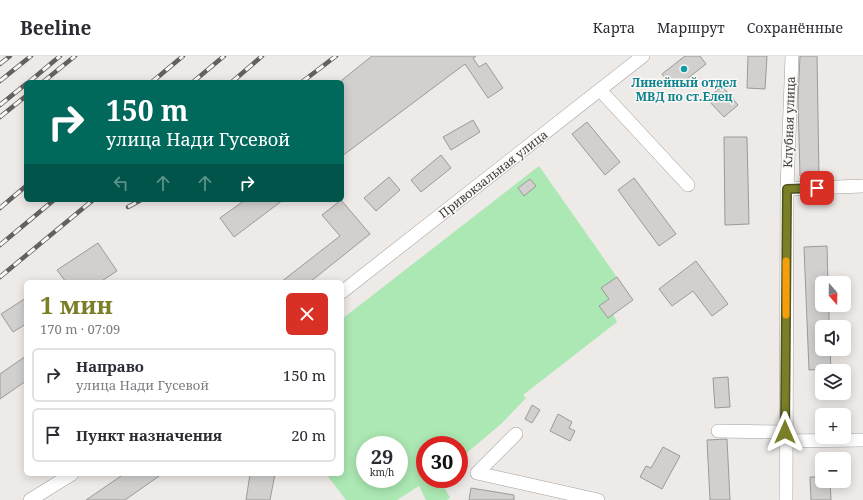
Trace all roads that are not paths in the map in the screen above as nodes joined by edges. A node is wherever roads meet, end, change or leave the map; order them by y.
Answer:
1 (643, 56) edge
2 (792, 56) edge
3 (600, 90) junction
4 (688, 185) dead end
5 (863, 186) edge
6 (787, 189) junction
7 (344, 290) edge
8 (718, 431) dead end
9 (516, 434) dead end
10 (785, 437) junction
11 (863, 440) edge
12 (69, 476) edge
13 (30, 500) edge
14 (598, 500) edge
15 (786, 500) edge

1 - 3 street, Привокзальная улица
2 - 6 street, Клубная улица
3 - 4 street
3 - 7 street, Привокзальная улица
5 - 6 street
6 - 10 street, Клубная улица
8 - 10 street
9 - 14 street
10 - 11 street
10 - 15 street, Клубная улица
12 - 13 street

